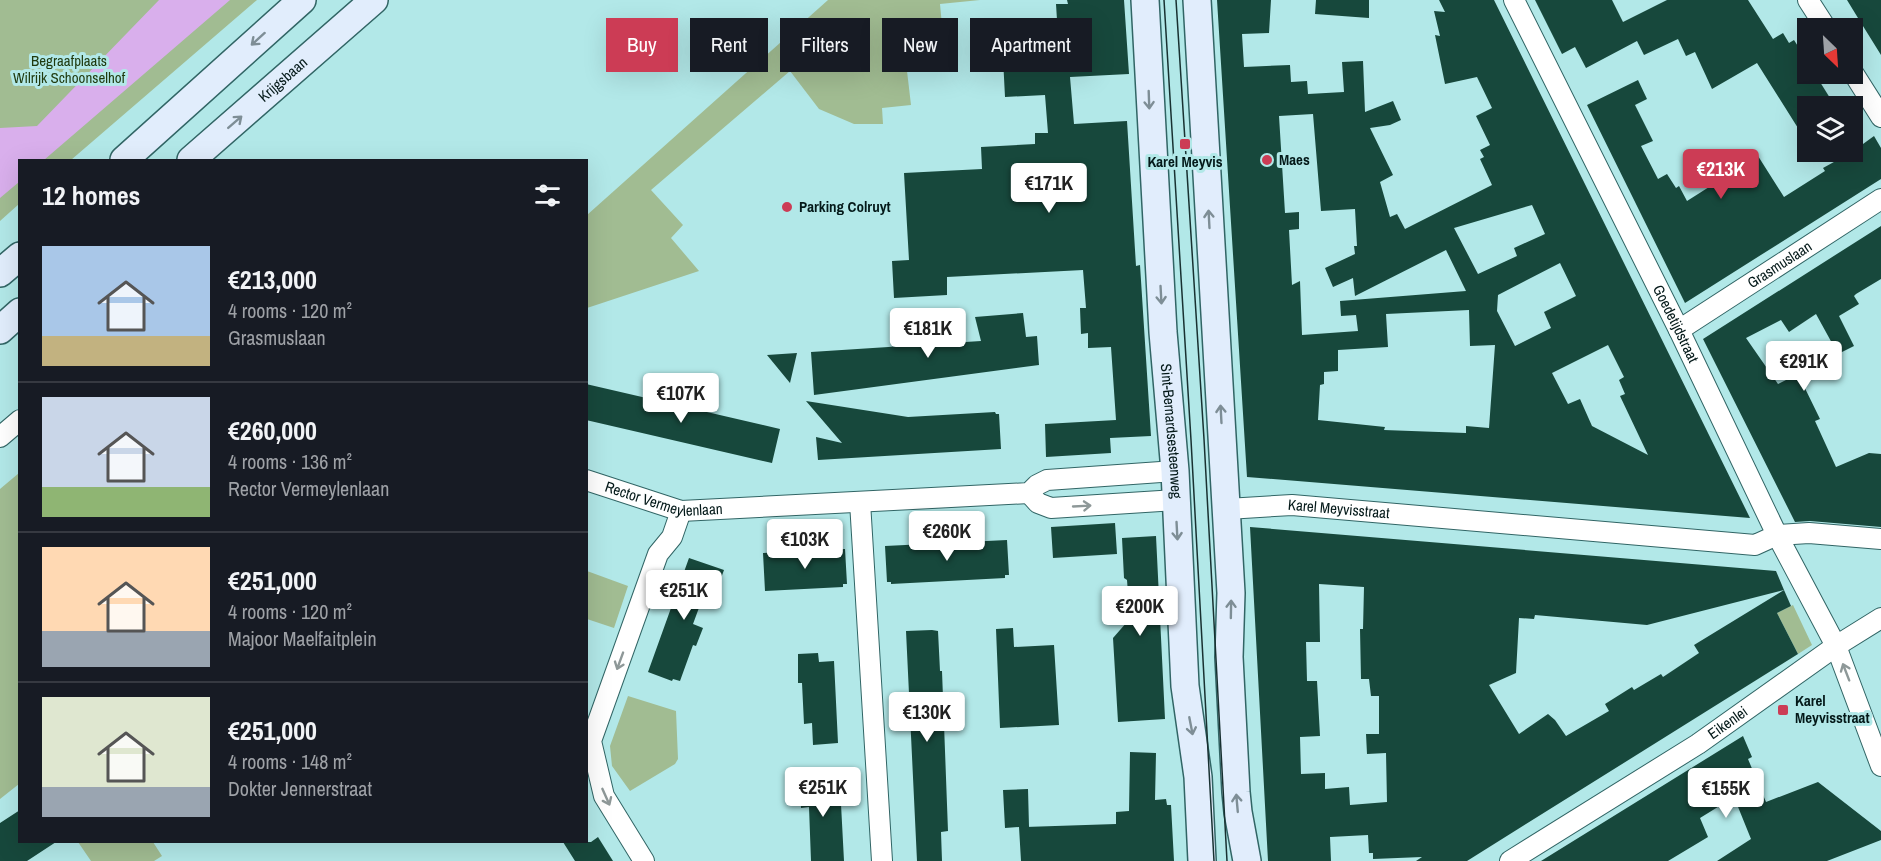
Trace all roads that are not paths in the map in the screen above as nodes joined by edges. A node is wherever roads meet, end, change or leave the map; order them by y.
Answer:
1 (302, 0) edge
2 (374, 0) edge
3 (1145, 0) edge
4 (1197, 0) edge
5 (1514, 0) edge
6 (1808, 0) edge
7 (1820, 18) edge
8 (1860, 84) edge
9 (1881, 117) edge
10 (125, 159) edge
11 (192, 159) edge
12 (1881, 199) edge
13 (18, 258) edge
14 (0, 273) edge
15 (18, 314) edge
16 (0, 330) edge
17 (1679, 330) junction
18 (18, 422) edge
19 (0, 437) edge
20 (1174, 471) junction
21 (1114, 475) junction
22 (588, 481) edge
23 (1029, 493) junction
24 (1176, 501) junction
25 (860, 502) junction
26 (1117, 504) junction
27 (1227, 509) junction
28 (681, 511) junction
29 (1778, 536) junction
30 (1881, 539) edge
31 (1881, 618) edge
32 (1836, 646) junction
33 (1881, 766) edge
34 (644, 861) edge
35 (882, 861) edge
36 (1202, 861) edge
37 (1247, 861) edge
38 (1510, 861) edge

1 -> 10 main road
11 -> 2 main road, Krijgsbaan
3 -> 20 main road, Sint-Bernardsesteenweg
27 -> 4 main road
5 - 17 street, Goedetijdstraat
6 - 7 street
8 - 9 street
12 - 17 street, Grasmuslaan
13 - 14 main road
15 - 16 main road
17 - 29 street, Goedetijdstraat
18 - 19 street
20 - 21 street, Rector Vermeylenlaan
20 - 24 main road, Sint-Bernardsesteenweg
21 - 23 street, Rector Vermeylenlaan
21 - 26 street
22 - 28 street, Rector Vermeylenlaan
23 - 25 street, Rector Vermeylenlaan
23 -> 26 street
24 - 26 street
24 -> 36 main road, Sint-Bernardsesteenweg
25 - 28 street, Rector Vermeylenlaan
25 - 35 street
27 - 29 street, Karel Meyvisstraat
37 -> 27 main road
28 -> 34 street
29 - 30 street, Karel Meyvisstraat
29 - 32 street, Goedetijdstraat
31 - 32 street, Eikenlei
33 -> 32 street, Goedetijdstraat
32 - 38 street, Eikenlei

